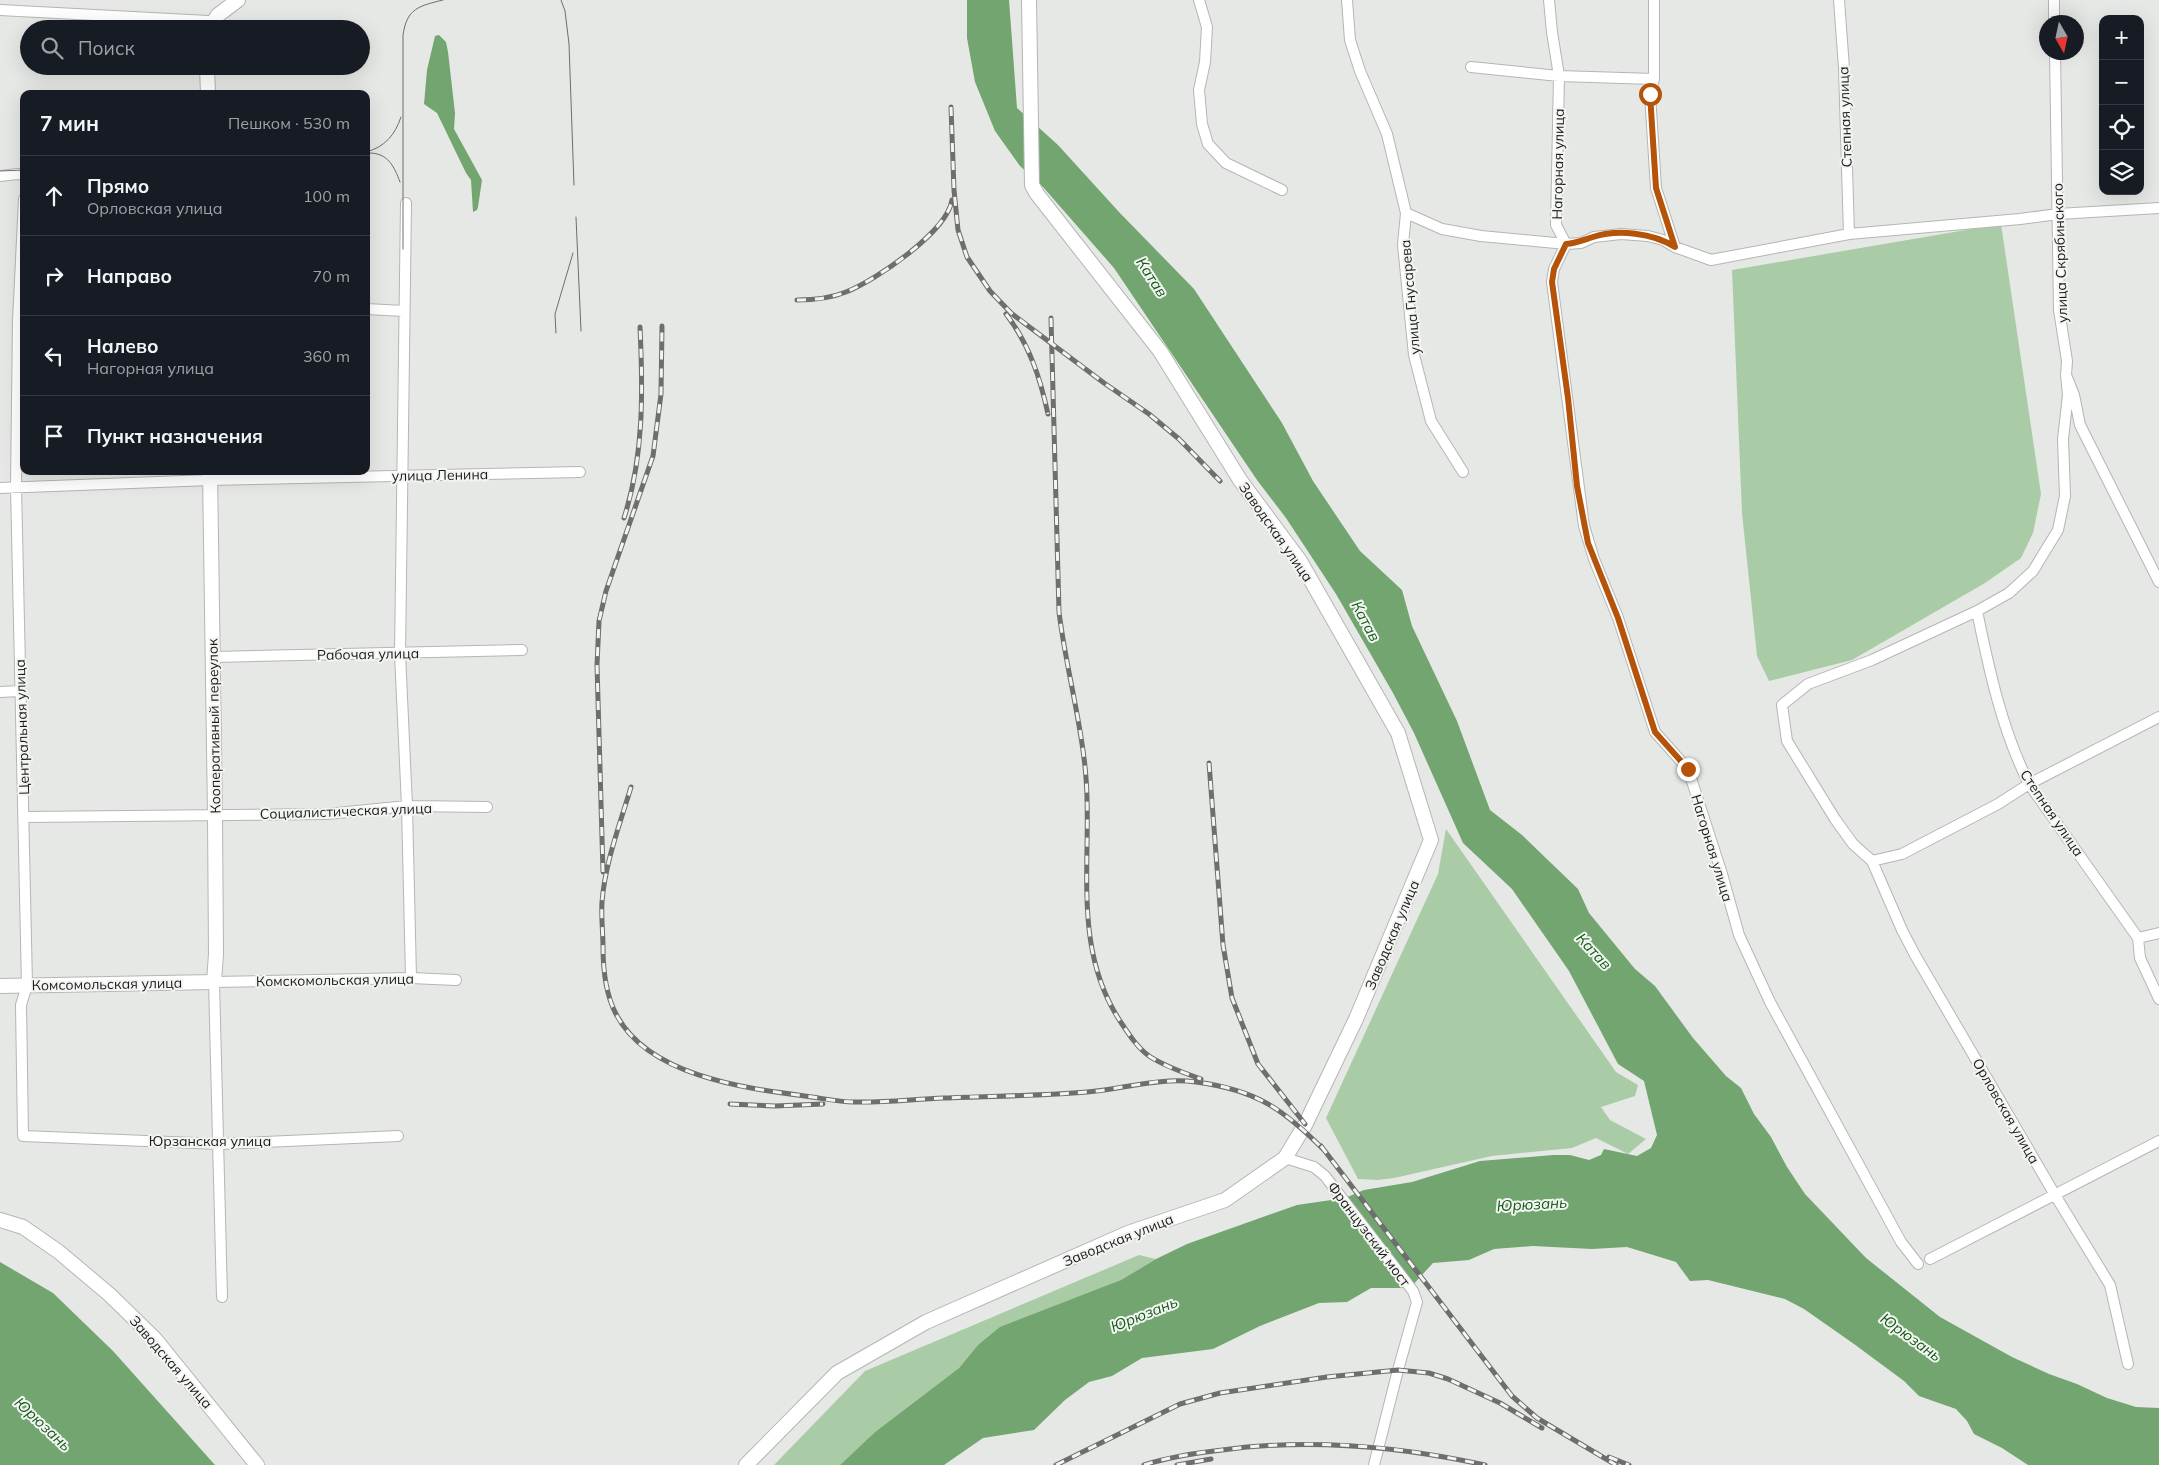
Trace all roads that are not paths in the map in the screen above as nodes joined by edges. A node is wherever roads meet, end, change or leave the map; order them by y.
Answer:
1 (238, 0) edge
2 (1029, 0) edge
3 (1199, 0) edge
4 (1347, 0) edge
5 (1548, 0) edge
6 (1654, 0) edge
7 (1839, 0) edge
8 (2054, 0) edge
9 (0, 10) edge
10 (2054, 15) edge
11 (189, 20) edge
12 (215, 20) edge
13 (2055, 60) edge
14 (1471, 67) dead end
15 (207, 75) edge
16 (1560, 76) junction
17 (1654, 79) junction
18 (208, 90) edge
19 (20, 174) edge
20 (0, 176) edge
21 (1282, 190) dead end
22 (406, 204) dead end
23 (2159, 208) edge
24 (1406, 213) junction
25 (2058, 214) junction
26 (1849, 234) junction
27 (1566, 244) junction
28 (1675, 247) junction
29 (370, 310) edge
30 (404, 311) junction
31 (20, 355) edge
32 (2066, 375) junction
33 (580, 472) dead end
34 (1463, 472) dead end
35 (210, 476) edge
36 (404, 476) junction
37 (16, 487) junction
38 (0, 488) edge
39 (2159, 582) edge
40 (1977, 611) junction
41 (522, 650) dead end
42 (400, 654) junction
43 (214, 657) junction
44 (20, 691) junction
45 (0, 692) edge
46 (2159, 718) edge
47 (2029, 784) junction
48 (407, 806) junction
49 (487, 807) dead end
50 (216, 815) junction
51 (25, 817) junction
52 (1872, 861) junction
53 (2159, 933) edge
54 (2138, 938) junction
55 (411, 978) junction
56 (456, 980) dead end
57 (214, 982) junction
58 (0, 986) edge
59 (27, 986) junction
60 (2159, 999) edge
61 (23, 1136) joint
62 (398, 1136) dead end
63 (2159, 1141) edge
64 (220, 1144) junction
65 (1285, 1158) junction
66 (2055, 1195) junction
67 (0, 1220) edge
68 (1930, 1259) dead end
69 (1918, 1264) dead end
70 (222, 1297) dead end
71 (2128, 1364) dead end
72 (257, 1465) edge
73 (746, 1465) edge
74 (1374, 1465) edge

1 - 12 street
2 - 65 street, Заводская улица
3 - 21 street
4 - 24 street, улица Гнусарева
5 - 16 street, Нагорная улица
6 - 17 street
7 - 26 street, Степная улица
8 - 10 street
9 - 11 street
13 - 25 street, улица Скрябинского
14 - 16 street
15 - 18 street
16 - 17 street
16 - 27 street, Нагорная улица
17 - 28 street
19 - 20 street
22 - 30 street
23 - 25 street
24 - 27 street
24 - 34 street, улица Гнусарева
25 - 26 street
25 - 32 street, улица Скрябинского
26 - 28 street
27 - 28 street
27 - 69 street, Нагорная улица
29 - 30 street
30 - 36 street
31 - 37 street, Центральная улица
32 - 39 street, улица Скрябинского
32 - 40 street
33 - 36 street, улица Ленина
35 - 36 street, улица Ленина
35 - 37 street, улица Ленина
35 - 43 street, Кооперативный переулок
36 - 42 street
37 - 38 street, улица Ленина
37 - 44 street, Центральная улица
40 - 47 street, Степная улица
40 - 52 street
41 - 42 street, Рабочая улица
42 - 43 street, Рабочая улица
42 - 48 street
43 - 50 street, Кооперативный переулок
44 - 45 street
44 - 51 street, Центральная улица
46 - 47 street
47 - 52 street
47 - 54 street, Степная улица
48 - 49 street, Социалистическая улица
48 - 50 street, Социалистическая улица
48 - 55 street
50 - 51 street, Социалистическая улица
50 - 57 street, Кооперативный переулок
51 - 59 street, Центральная улица
52 - 66 street, Орловская улица
53 - 54 street
54 - 60 street, Степная улица
55 - 56 street, Комскомольская улица
55 - 57 street, Комскомольская улица
57 - 59 street, Комсомольская улица
57 - 64 street
58 - 59 street, Комсомольская улица
59 - 61 street, Центральная улица
61 - 64 street, Юрзанская улица
62 - 64 street, Юрзанская улица
63 - 66 street
64 - 70 street
65 - 73 street, Заводская улица
65 - 74 street, Французский мост
66 - 68 street
66 - 71 street, Орловская улица
67 - 72 street, Заводская улица

